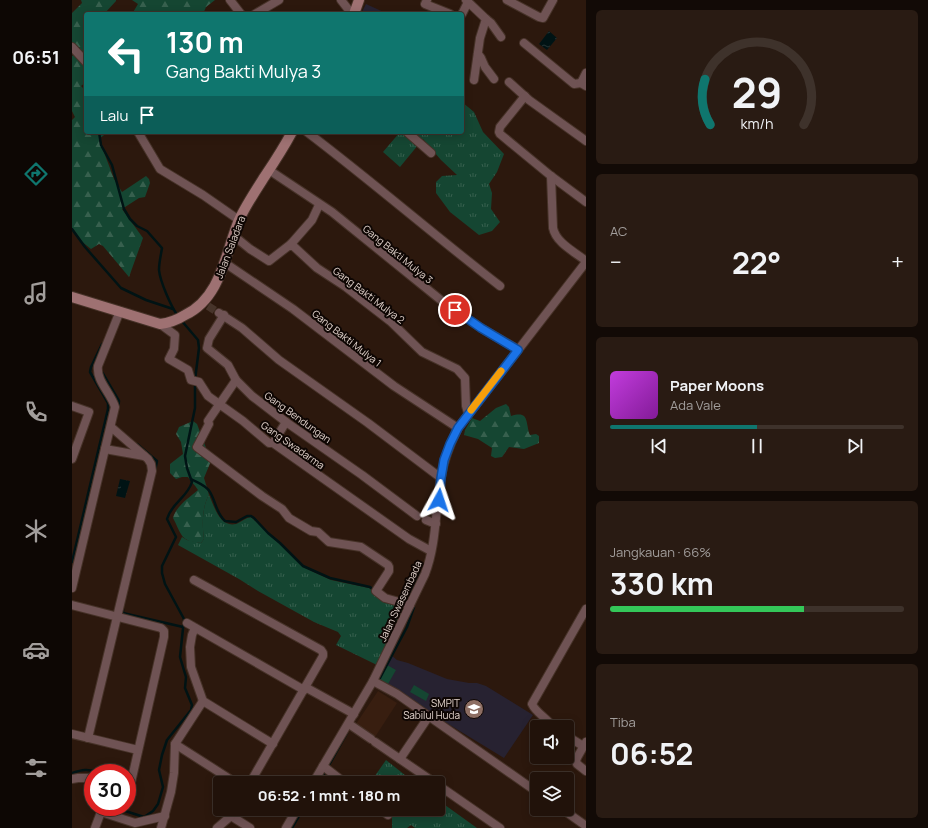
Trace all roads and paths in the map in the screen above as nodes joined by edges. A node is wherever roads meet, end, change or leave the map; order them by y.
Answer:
1 (230, 0) edge
2 (279, 0) edge
3 (341, 0) edge
4 (359, 0) edge
5 (427, 0) edge
6 (507, 0) edge
7 (553, 0) edge
8 (467, 1) edge
9 (240, 12) edge
10 (258, 12) edge
11 (350, 12) edge
12 (354, 12) edge
13 (445, 12) edge
14 (463, 12) edge
15 (486, 19) junction
16 (501, 37) dead end
17 (524, 43) dead end
18 (72, 47) edge
19 (478, 54) junction
20 (84, 60) edge
21 (586, 73) edge
22 (494, 79) dead end
23 (474, 80) dead end
24 (509, 82) dead end
25 (584, 85) edge
26 (525, 96) junction
27 (139, 134) edge
28 (291, 134) edge
29 (310, 134) edge
30 (409, 134) edge
31 (586, 141) edge
32 (431, 153) dead end
33 (269, 170) junction
34 (551, 176) junction
35 (586, 202) edge
36 (319, 205) junction
37 (239, 220) junction
38 (234, 236) junction
39 (291, 244) junction
40 (586, 262) edge
41 (225, 263) junction
42 (500, 286) dead end
43 (72, 297) edge
44 (120, 311) junction
45 (162, 323) junction
46 (518, 350) junction
47 (236, 380) junction
48 (220, 404) junction
49 (72, 406) edge
50 (468, 414) junction
51 (286, 422) junction
52 (111, 427) junction
53 (458, 428) junction
54 (273, 443) junction
55 (105, 449) junction
56 (144, 456) junction
57 (72, 459) edge
58 (441, 478) junction
59 (417, 516) dead end
60 (426, 520) dead end
61 (436, 524) junction
62 (431, 551) junction
63 (194, 580) dead end
64 (72, 588) edge
65 (72, 605) edge
66 (410, 605) junction
67 (586, 609) edge
68 (117, 616) junction
69 (187, 623) dead end
70 (195, 628) junction
71 (373, 681) junction
72 (304, 689) junction
73 (203, 701) junction
74 (354, 714) junction
75 (429, 716) junction
76 (548, 720) edge
77 (349, 724) junction
78 (72, 734) edge
79 (88, 738) junction
80 (574, 739) edge
81 (175, 744) junction
82 (272, 744) junction
83 (585, 744) edge
84 (138, 750) junction
85 (400, 759) junction
86 (135, 764) edge
87 (323, 766) junction
88 (586, 771) edge
89 (225, 776) edge
90 (254, 776) edge
91 (317, 776) edge
92 (336, 776) edge
93 (425, 776) edge
94 (84, 778) edge
95 (72, 779) edge
96 (530, 787) edge
97 (445, 790) edge
98 (99, 816) edge
99 (118, 816) edge
100 (165, 816) junction
101 (229, 816) edge
102 (237, 816) edge
103 (293, 816) edge
104 (572, 816) edge
105 (586, 826) edge
106 (95, 828) edge
107 (161, 828) edge
108 (217, 828) edge
109 (250, 828) edge
110 (286, 828) edge
111 (500, 828) edge

1 - 9 street
2 - 10 street
3 - 11 street
4 - 12 street
5 - 13 street
6 - 7 street
8 - 14 street
8 - 15 street
15 - 16 street
15 - 19 street
17 - 25 street
18 - 20 street
19 - 22 street
19 - 23 street
21 - 25 street
24 - 26 street
26 - 31 street
26 - 34 street
27 - 37 street
28 - 33 street, Jalan Saladara
29 - 42 street
30 - 32 street
33 - 36 street, Gang Bakti Mulya 3
33 - 37 street, Jalan Saladara
34 - 35 street
34 - 40 street
36 - 39 street
36 - 46 street, Gang Bakti Mulya 3
37 - 38 street, Jalan Saladara
38 - 39 street
38 - 41 street, Jalan Saladara
39 - 50 street, Gang Bakti Mulya 2
40 - 46 street, Jalan Swasembada
41 - 45 street, Jalan Saladara
41 - 53 street, Gang Bakti Mulya 1
43 - 44 street
44 - 45 street
44 - 52 street
45 - 48 street, Gang Swadarma
46 - 50 street, Jalan Swasembada
47 - 48 street
47 - 51 street, Gang Bendungan
47 - 58 street, Gang Bendungan
48 - 54 street, Gang Swadarma
48 - 66 street
49 - 57 street
50 - 53 street, Jalan Swasembada
51 - 54 street
51 - 59 street, Gang Bendungan
52 - 55 street
52 - 56 street
53 - 58 street, Jalan Swasembada
54 - 62 street, Gang Swadarma
55 - 56 street
55 - 64 street
56 - 68 street
58 - 61 street, Jalan Swasembada
60 - 61 street
61 - 62 street, Jalan Swasembada
62 - 66 street, Jalan Swasembada
63 - 72 street
65 - 68 street
66 - 71 street, Jalan Swasembada
67 - 76 street
68 - 79 street
68 - 84 street
69 - 70 street
70 - 72 street
70 - 73 street
71 - 74 street, Jalan Swasembada
71 - 75 street
72 - 74 street
72 - 82 street
73 - 81 street
73 - 82 street
74 - 77 street, Jalan Swasembada
75 - 85 street
75 - 96 street
77 - 85 street
77 - 87 street, Jalan Swasembada
78 - 79 street
79 - 84 street
80 - 83 street
81 - 89 street
81 - 100 street
82 - 90 street
83 - 88 street
84 - 86 street
85 - 93 street
87 - 91 street, Jalan Swasembada
87 - 92 street
94 - 95 street
97 - 111 street
98 - 106 street
99 - 100 street
100 - 107 street
101 - 108 street
102 - 109 street
103 - 110 street
104 - 105 street

